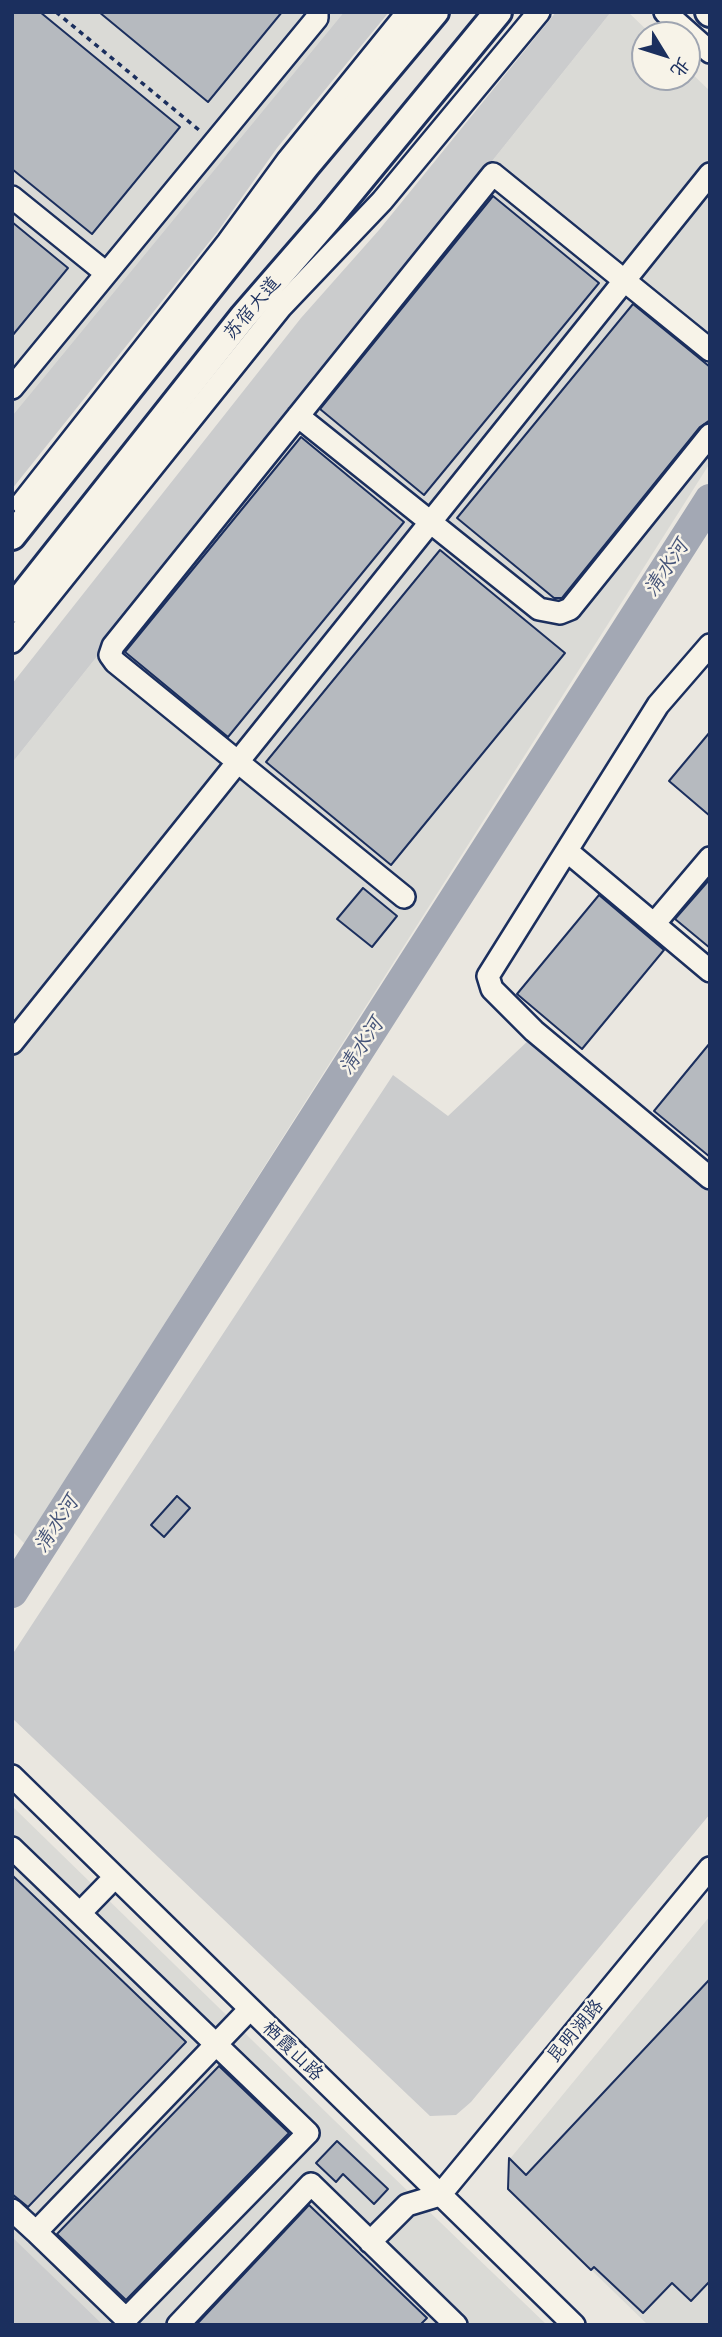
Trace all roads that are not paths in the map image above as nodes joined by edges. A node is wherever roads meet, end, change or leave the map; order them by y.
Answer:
1 (317, 12) edge
2 (408, 12) edge
3 (435, 12) edge
4 (498, 12) edge
5 (539, 12) edge
6 (665, 12) edge
7 (710, 52) edge
8 (710, 174) edge
9 (12, 197) edge
10 (107, 273) junction
11 (624, 281) junction
12 (710, 350) edge
13 (12, 388) edge
14 (298, 416) junction
15 (710, 435) edge
16 (12, 515) edge
17 (430, 522) junction
18 (12, 536) edge
19 (12, 609) edge
20 (12, 642) edge
21 (710, 645) edge
22 (238, 762) junction
23 (567, 851) junction
24 (710, 858) edge
25 (404, 897) dead end
26 (654, 924) junction
27 (710, 971) edge
28 (12, 1043) edge
29 (710, 1178) edge
30 (12, 1776) edge
31 (12, 1848) edge
32 (710, 1868) edge
33 (115, 1877) junction
34 (80, 1913) junction
35 (250, 2009) junction
36 (216, 2045) junction
37 (440, 2195) junction
38 (12, 2210) edge
39 (36, 2232) junction
40 (370, 2242) junction
41 (178, 2325) edge
42 (456, 2325) edge
43 (574, 2325) edge

1 - 10 street
2 - 16 street
3 - 18 main road
4 - 19 main road, 苏宿大道
5 - 20 street
6 - 7 street
8 - 11 street
9 - 10 street
10 - 13 street
11 - 12 street
11 - 14 street
11 - 17 street
14 - 17 street
14 - 22 street
15 - 17 street
17 - 22 street
21 - 23 street
22 - 25 street
22 - 28 street
23 - 26 street
23 - 29 street
24 - 26 street
26 - 27 street
30 - 33 street, 栖霞山路
31 - 34 street
32 - 37 street, 昆明湖路
33 - 34 street
33 - 35 street, 栖霞山路
34 - 36 street
35 - 36 street
35 - 37 street, 栖霞山路
36 - 39 street
36 - 39 street
37 - 40 street
37 - 43 street, 栖霞山路
38 - 39 street
40 - 41 street
40 - 42 street

